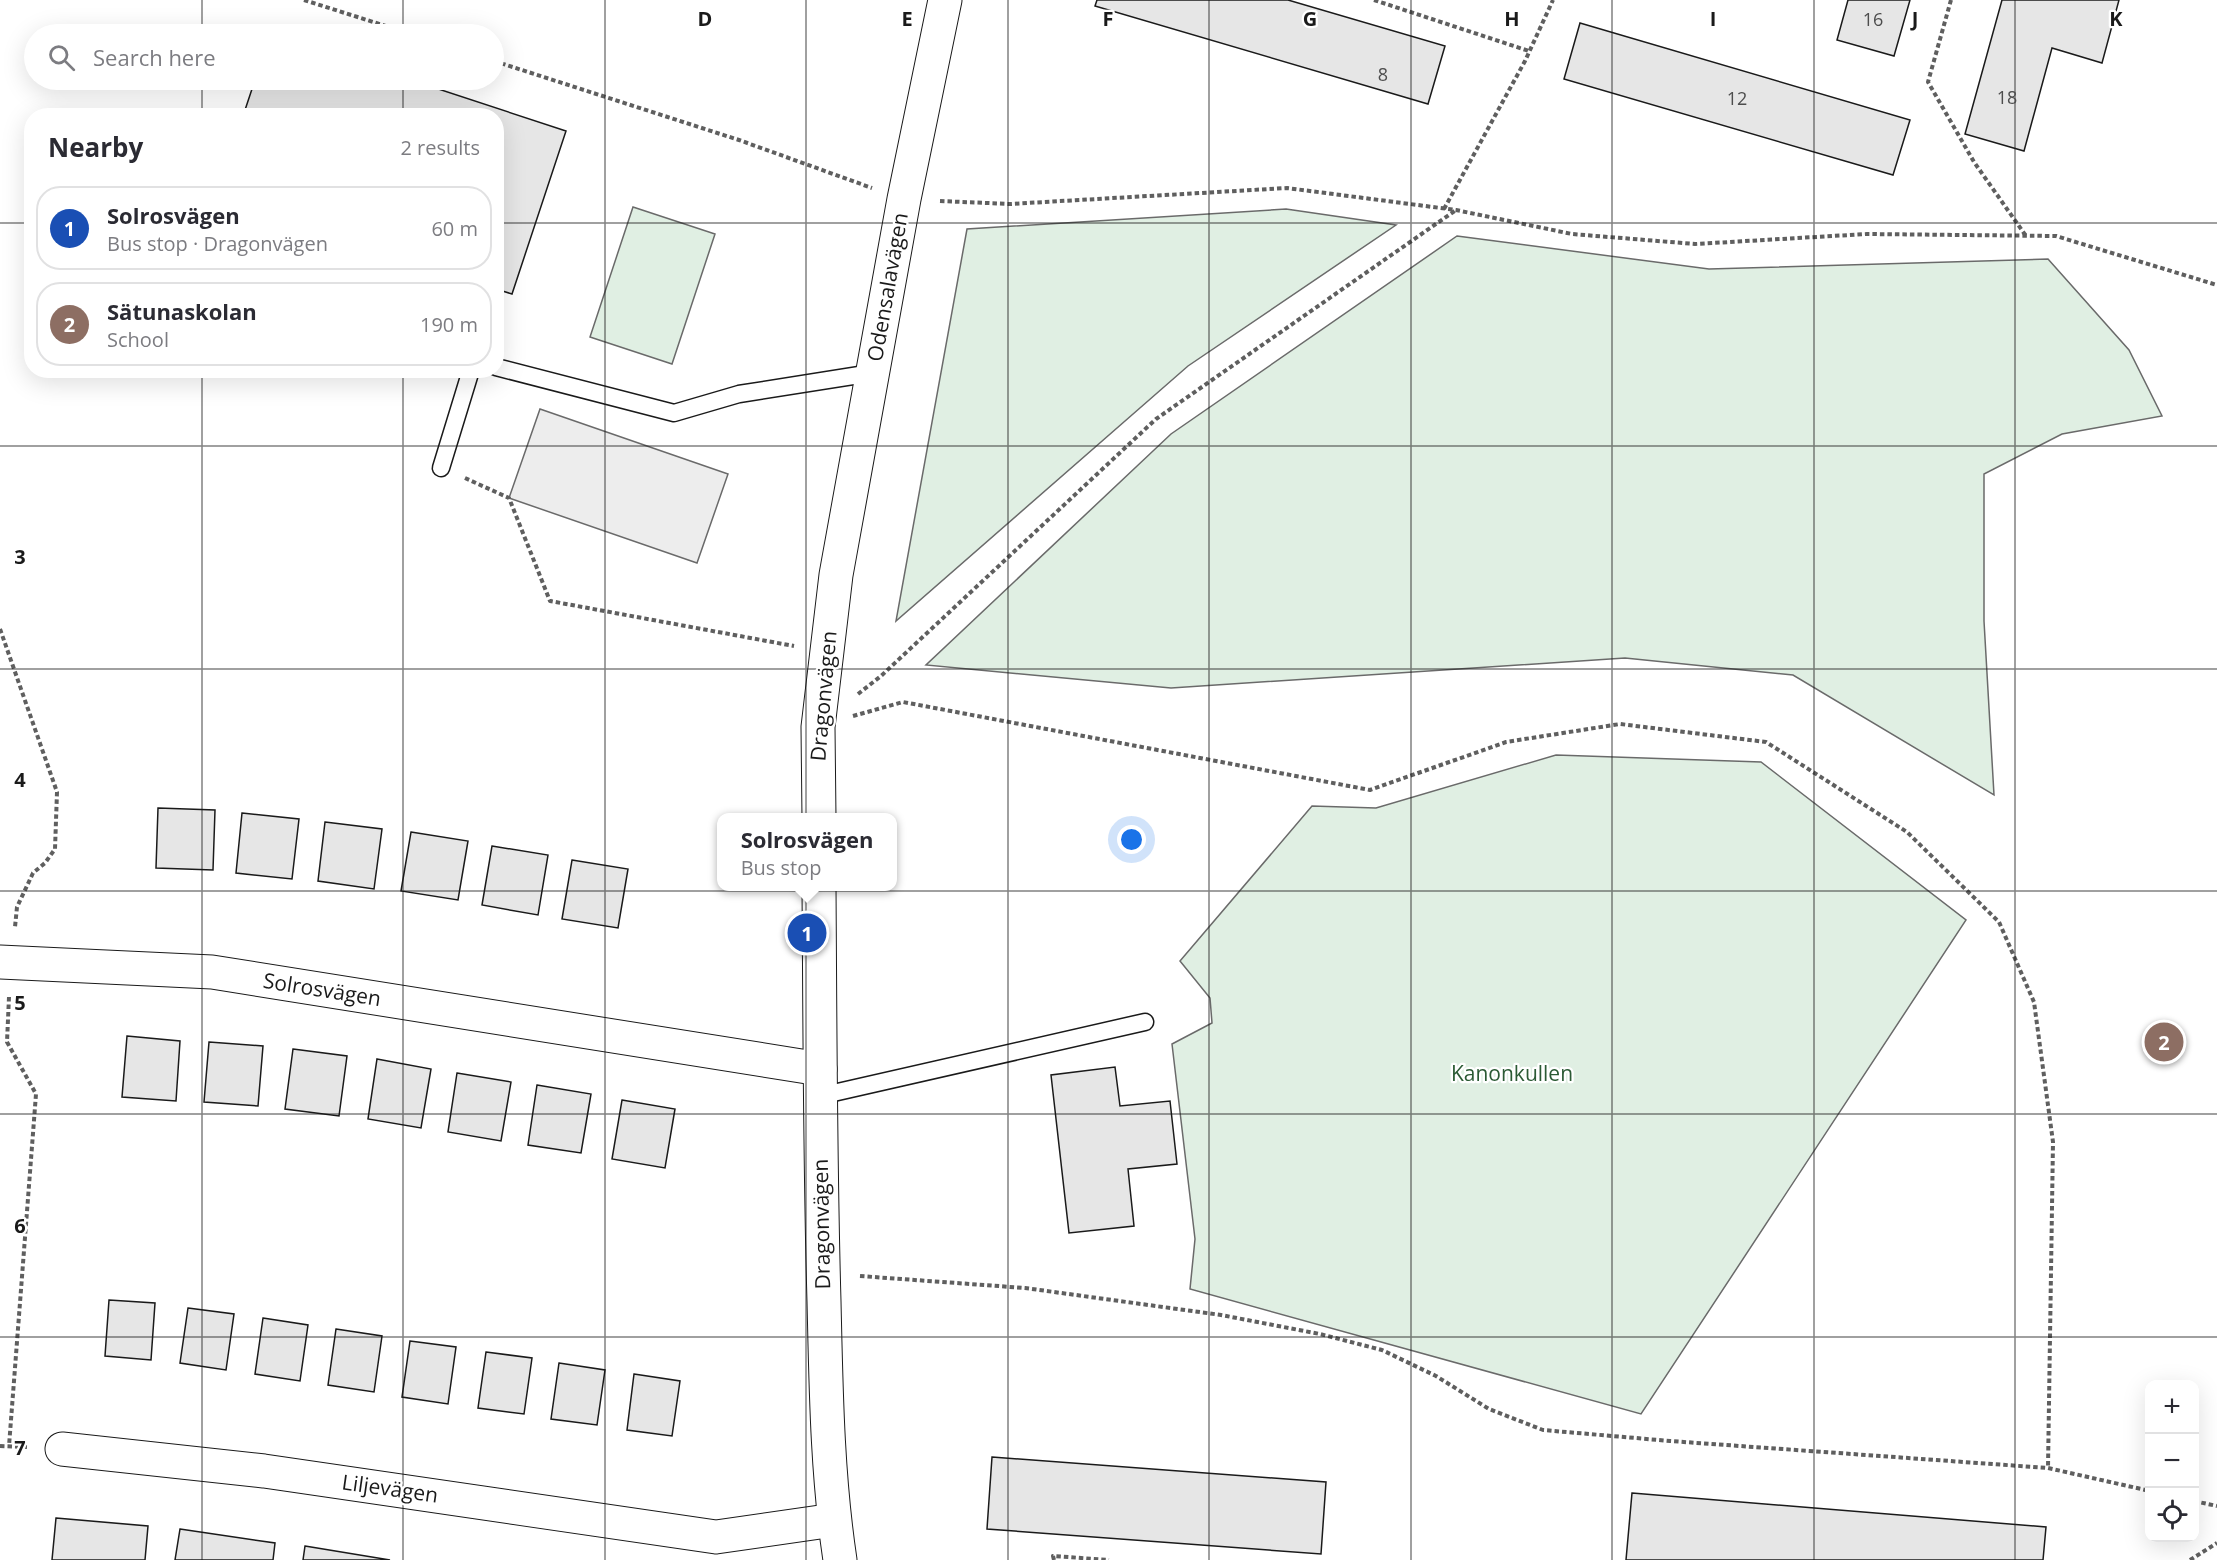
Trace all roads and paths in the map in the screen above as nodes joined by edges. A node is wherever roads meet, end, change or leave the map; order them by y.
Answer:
1 (304, 0) edge
2 (945, 0) edge
3 (1374, 0) edge
4 (1553, 0) edge
5 (1951, 0) edge
6 (380, 24) edge
7 (1529, 51) junction
8 (504, 64) edge
9 (904, 199) junction
10 (1444, 208) junction
11 (1456, 210) junction
12 (2026, 236) junction
13 (2217, 285) edge
14 (504, 369) edge
15 (872, 373) junction
16 (469, 378) edge
17 (441, 468) joint
18 (836, 574) joint
19 (0, 629) edge
20 (827, 652) junction
21 (818, 727) junction
22 (819, 813) edge
23 (819, 891) edge
24 (5, 962) edge
25 (1145, 1022) dead end
26 (820, 1082) junction
27 (823, 1274) junction
28 (9, 1446) dead end
29 (62, 1449) dead end
30 (2048, 1468) junction
31 (2145, 1490) edge
32 (2199, 1502) edge
33 (2217, 1506) edge
34 (834, 1520) junction
35 (2217, 1543) edge
36 (717, 1549) edge
37 (840, 1560) edge
38 (1054, 1560) edge
39 (1109, 1560) edge
40 (2190, 1560) edge

1 - 6 path
2 - 9 street, Odensalavägen
3 - 7 path
4 - 7 path
5 - 12 path
7 - 10 path
8 - 9 path
9 - 10 path
9 - 15 street, Odensalavägen
10 - 11 path
11 - 12 path
11 - 21 path
12 - 13 path
14 - 15 lane
15 - 18 street, Odensalavägen
16 - 17 lane
17 - 20 path
18 - 20 street, Dragonvägen
19 - 24 path
20 - 21 street, Dragonvägen
21 - 22 street, Dragonvägen
21 - 30 path
23 - 26 street, Dragonvägen
24 - 26 street, Solrosvägen
24 - 28 path
25 - 26 lane
26 - 27 street, Dragonvägen
27 - 30 path
27 - 34 street, Dragonvägen
29 - 36 street, Liljevägen
30 - 31 path
32 - 33 path
34 - 36 street, Liljevägen
34 - 37 street, Dragonvägen
35 - 40 path
38 - 39 path

